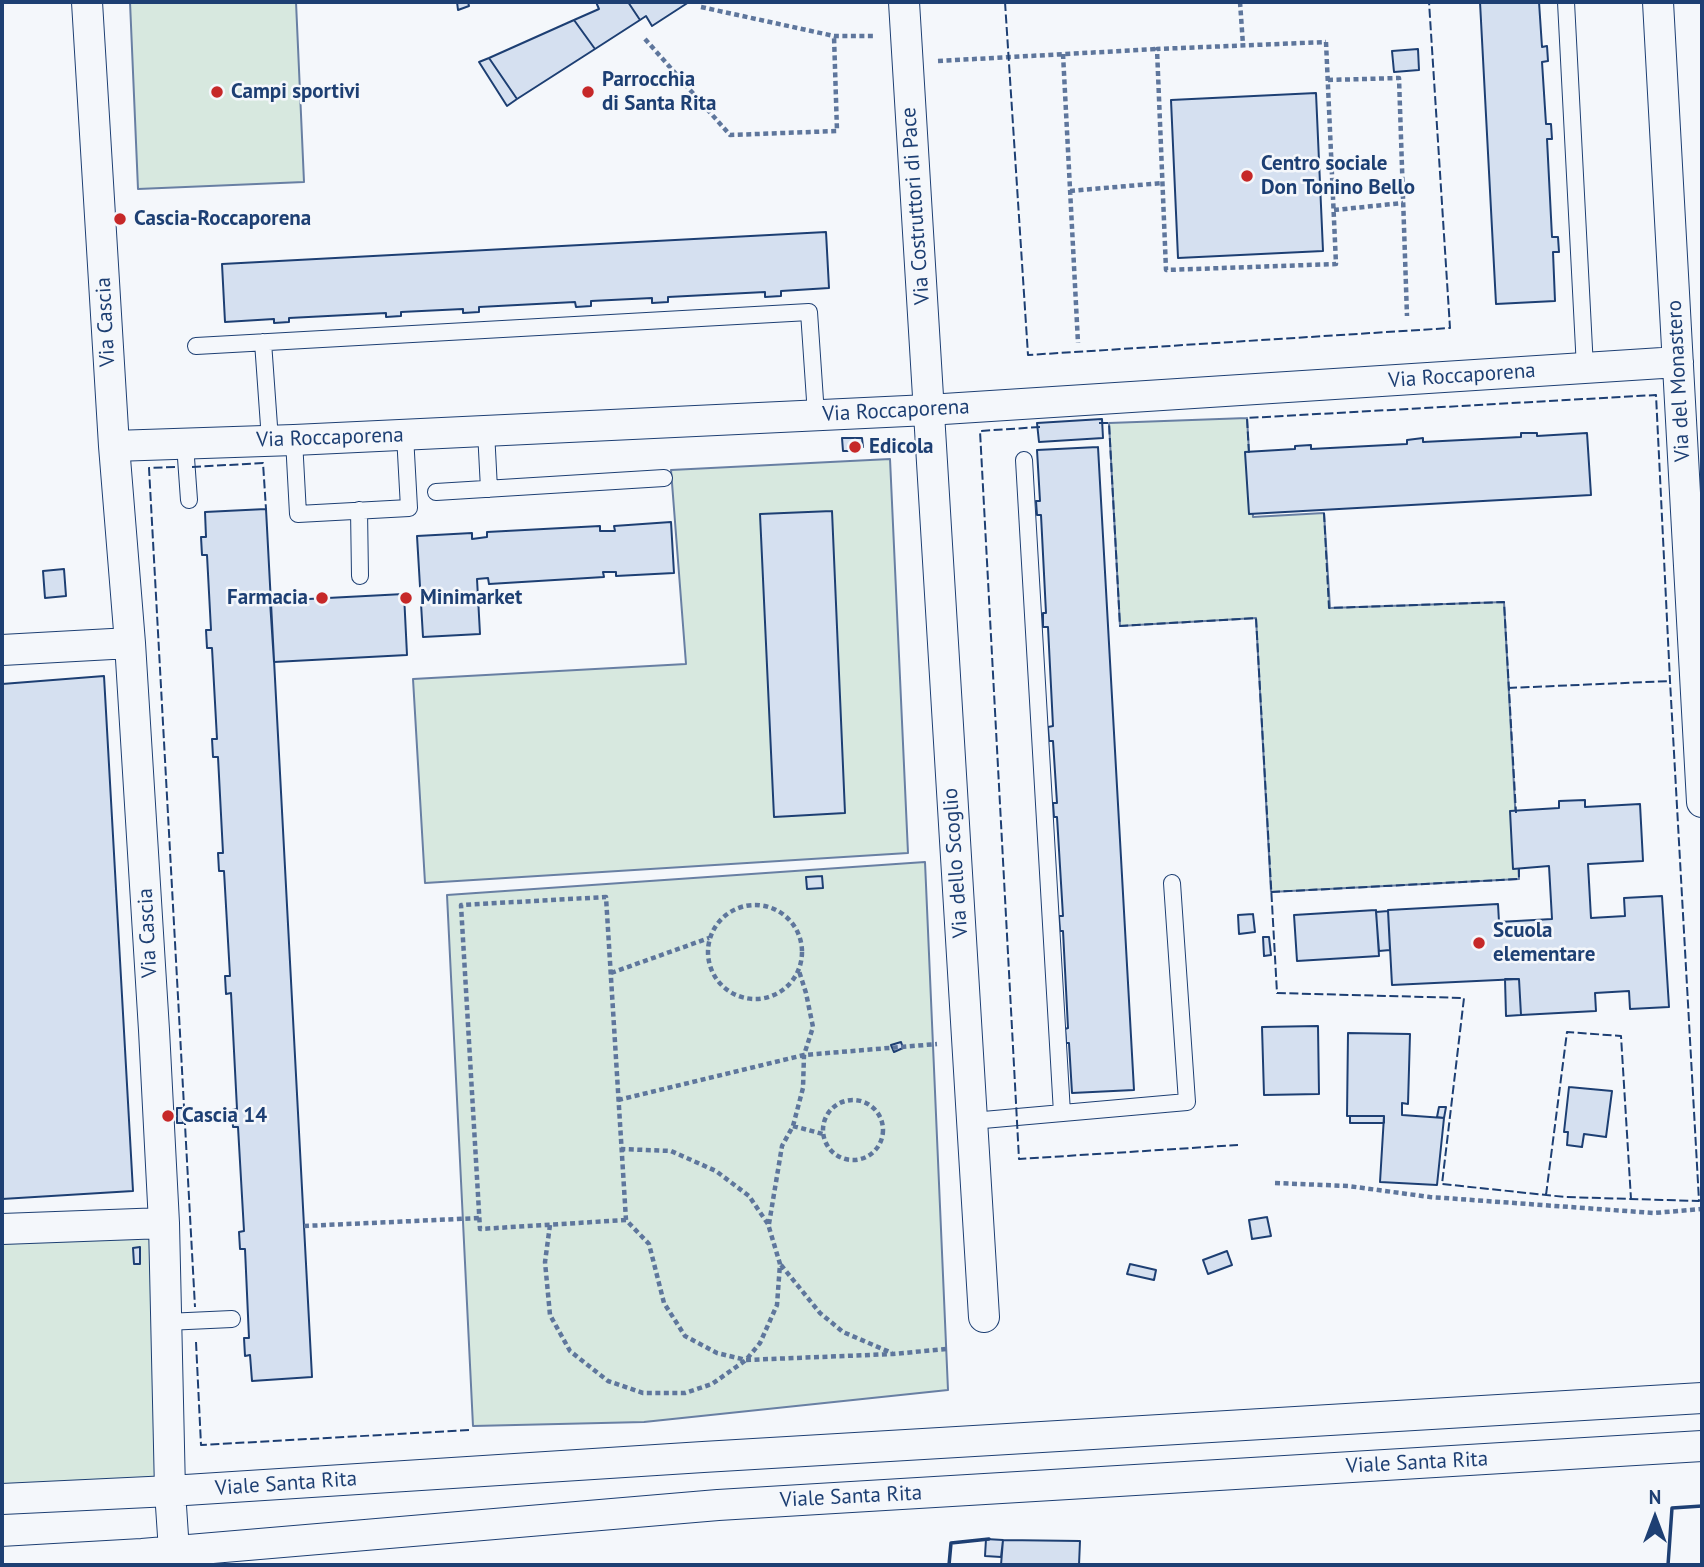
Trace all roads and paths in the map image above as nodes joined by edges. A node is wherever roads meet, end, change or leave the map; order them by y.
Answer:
1 (87, 2) edge
2 (904, 2) edge
3 (1240, 2) edge
4 (1566, 2) edge
5 (1658, 2) edge
6 (701, 7) dead end
7 (834, 37) junction
8 (645, 39) dead end
9 (1243, 46) junction
10 (906, 49) junction
11 (1157, 49) junction
12 (1063, 54) junction
13 (1328, 80) junction
14 (1162, 183) junction
15 (1070, 191) junction
16 (1403, 203) junction
17 (1334, 210) junction
18 (1407, 316) dead end
19 (263, 342) junction
20 (1078, 343) dead end
21 (196, 346) dead end
22 (1678, 362) junction
23 (1585, 368) junction
24 (929, 410) junction
25 (816, 415) junction
26 (486, 431) junction
27 (405, 435) junction
28 (282, 440) junction
29 (185, 443) junction
30 (114, 446) junction
31 (1024, 460) dead end
32 (664, 478) dead end
33 (489, 489) junction
34 (436, 492) dead end
35 (189, 500) dead end
36 (359, 510) junction
37 (360, 576) dead end
38 (130, 643) junction
39 (2, 650) edge
40 (1702, 802) edge
41 (1172, 883) dead end
42 (709, 938) junction
43 (799, 971) junction
44 (611, 973) junction
45 (932, 1044) dead end
46 (804, 1055) junction
47 (618, 1100) junction
48 (1062, 1113) junction
49 (972, 1121) junction
50 (793, 1126) junction
51 (822, 1135) junction
52 (621, 1149) junction
53 (1275, 1183) dead end
54 (1702, 1209) edge
55 (480, 1218) junction
56 (626, 1220) junction
57 (164, 1223) junction
58 (768, 1224) junction
59 (550, 1225) junction
60 (304, 1226) dead end
61 (2, 1229) edge
62 (780, 1264) junction
63 (984, 1317) dead end
64 (232, 1320) dead end
65 (166, 1322) junction
66 (946, 1349) dead end
67 (893, 1354) junction
68 (746, 1360) junction
69 (1702, 1398) edge
70 (1702, 1446) edge
71 (709, 1457) junction
72 (170, 1491) junction
73 (2, 1499) edge
74 (711, 1506) junction
75 (174, 1551) junction
76 (141, 1560) edge
77 (2, 1562) edge

1 - 30 street, Via Cascia
2 - 10 street, Via Costruttori di Pace
3 - 9 path
4 - 23 lane
5 - 22 street, Via del Monastero
6 - 7 path
7 - 8 path
7 - 10 path
9 - 11 path
9 - 13 path
10 - 12 path
10 - 24 street, Via Costruttori di Pace
11 - 12 path
11 - 14 path
12 - 15 path
13 - 16 path
13 - 17 path
14 - 15 path
14 - 17 path
15 - 20 path
16 - 17 path
16 - 18 path
19 - 21 lane
19 - 25 lane
19 - 28 lane
22 - 23 street, Via Roccaporena
22 - 40 street, Via del Monastero
23 - 24 street, Via Roccaporena
24 - 25 street, Via Roccaporena
24 - 49 street, Via dello Scoglio
25 - 26 street, Via Roccaporena
26 - 27 street, Via Roccaporena
26 - 33 lane
27 - 28 street, Via Roccaporena
27 - 36 lane
28 - 29 street, Via Roccaporena
28 - 36 lane
29 - 30 street, Via Roccaporena
29 - 35 lane
30 - 38 street, Via Cascia
31 - 48 lane
32 - 33 lane
33 - 34 lane
36 - 37 lane
38 - 39 street
38 - 57 street, Via Cascia
41 - 48 lane
42 - 43 path
42 - 43 path
42 - 44 path
43 - 46 path
44 - 47 path
44 - 55 path
45 - 46 path
46 - 47 path
46 - 50 path
47 - 52 path
48 - 49 lane
49 - 63 street, Via dello Scoglio
50 - 51 path
50 - 58 path
51 - 51 path
52 - 56 path
52 - 58 path
53 - 54 path
55 - 59 path
55 - 60 path
56 - 59 path
56 - 68 path
57 - 61 street
57 - 65 street, Via Cascia
58 - 62 path
59 - 68 path
62 - 67 path
62 - 68 path
64 - 65 lane
65 - 72 street, Via Cascia
66 - 67 path
67 - 68 path
69 - 71 street, Viale Santa Rita
70 - 74 street, Viale Santa Rita
71 - 72 street, Viale Santa Rita
71 - 74 street
72 - 73 street, Viale Santa Rita
72 - 75 street, Via Cascia
74 - 75 street, Viale Santa Rita
75 - 76 street, Viale Santa Rita
76 - 77 street, Viale Santa Rita

